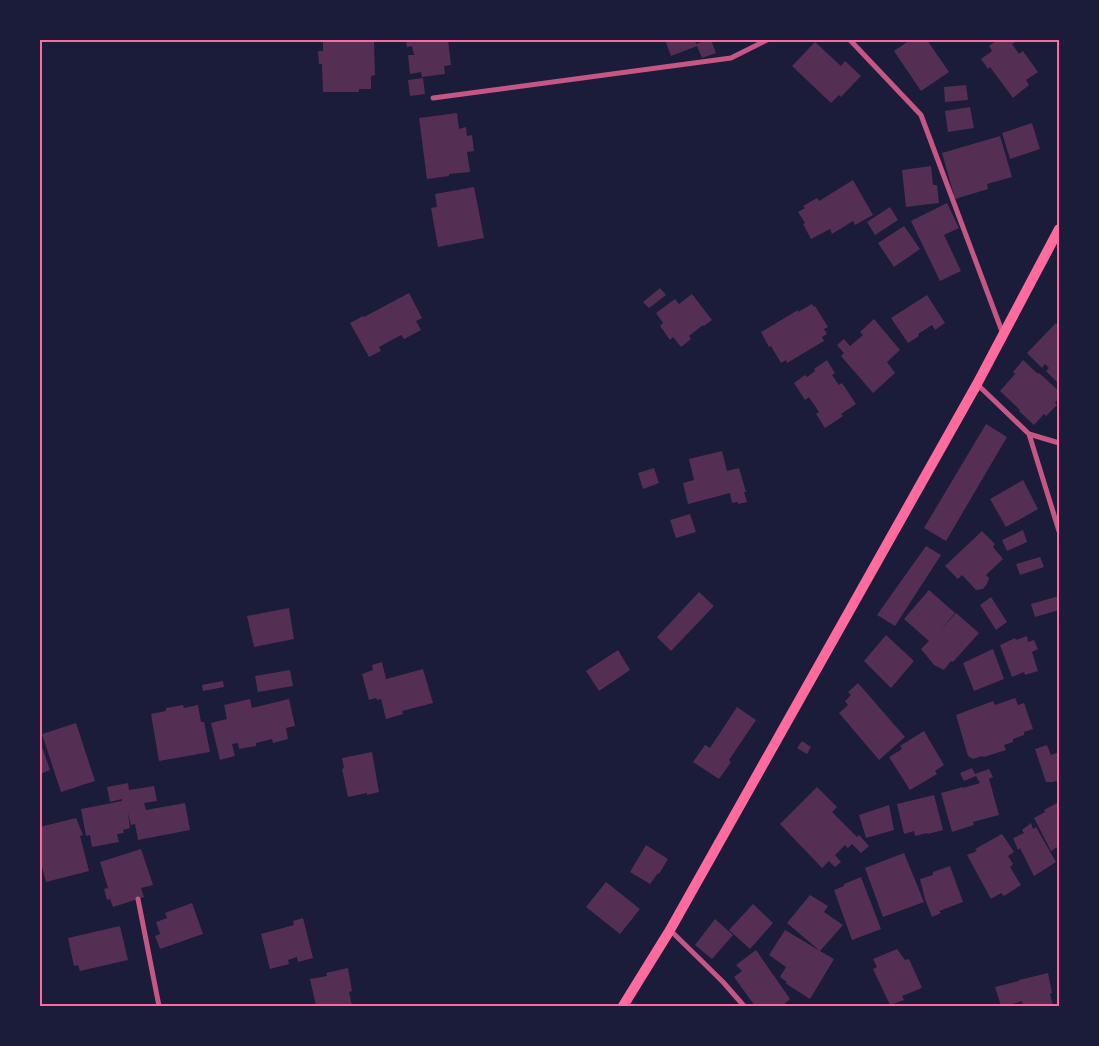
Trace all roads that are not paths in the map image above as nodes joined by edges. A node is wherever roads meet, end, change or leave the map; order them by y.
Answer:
1 (768, 40) edge
2 (850, 40) edge
3 (433, 98) dead end
4 (1059, 229) edge
5 (1003, 335) junction
6 (977, 384) junction
7 (1029, 434) junction
8 (1059, 443) edge
9 (1059, 531) edge
10 (138, 899) dead end
11 (670, 930) junction
12 (159, 1006) edge
13 (623, 1006) edge
14 (744, 1006) edge

1 - 3 street
2 - 5 street
4 - 5 main road
5 - 6 main road
6 - 7 street
6 - 11 main road
7 - 8 street
7 - 9 street
10 - 12 street
11 - 13 main road
11 - 14 street

